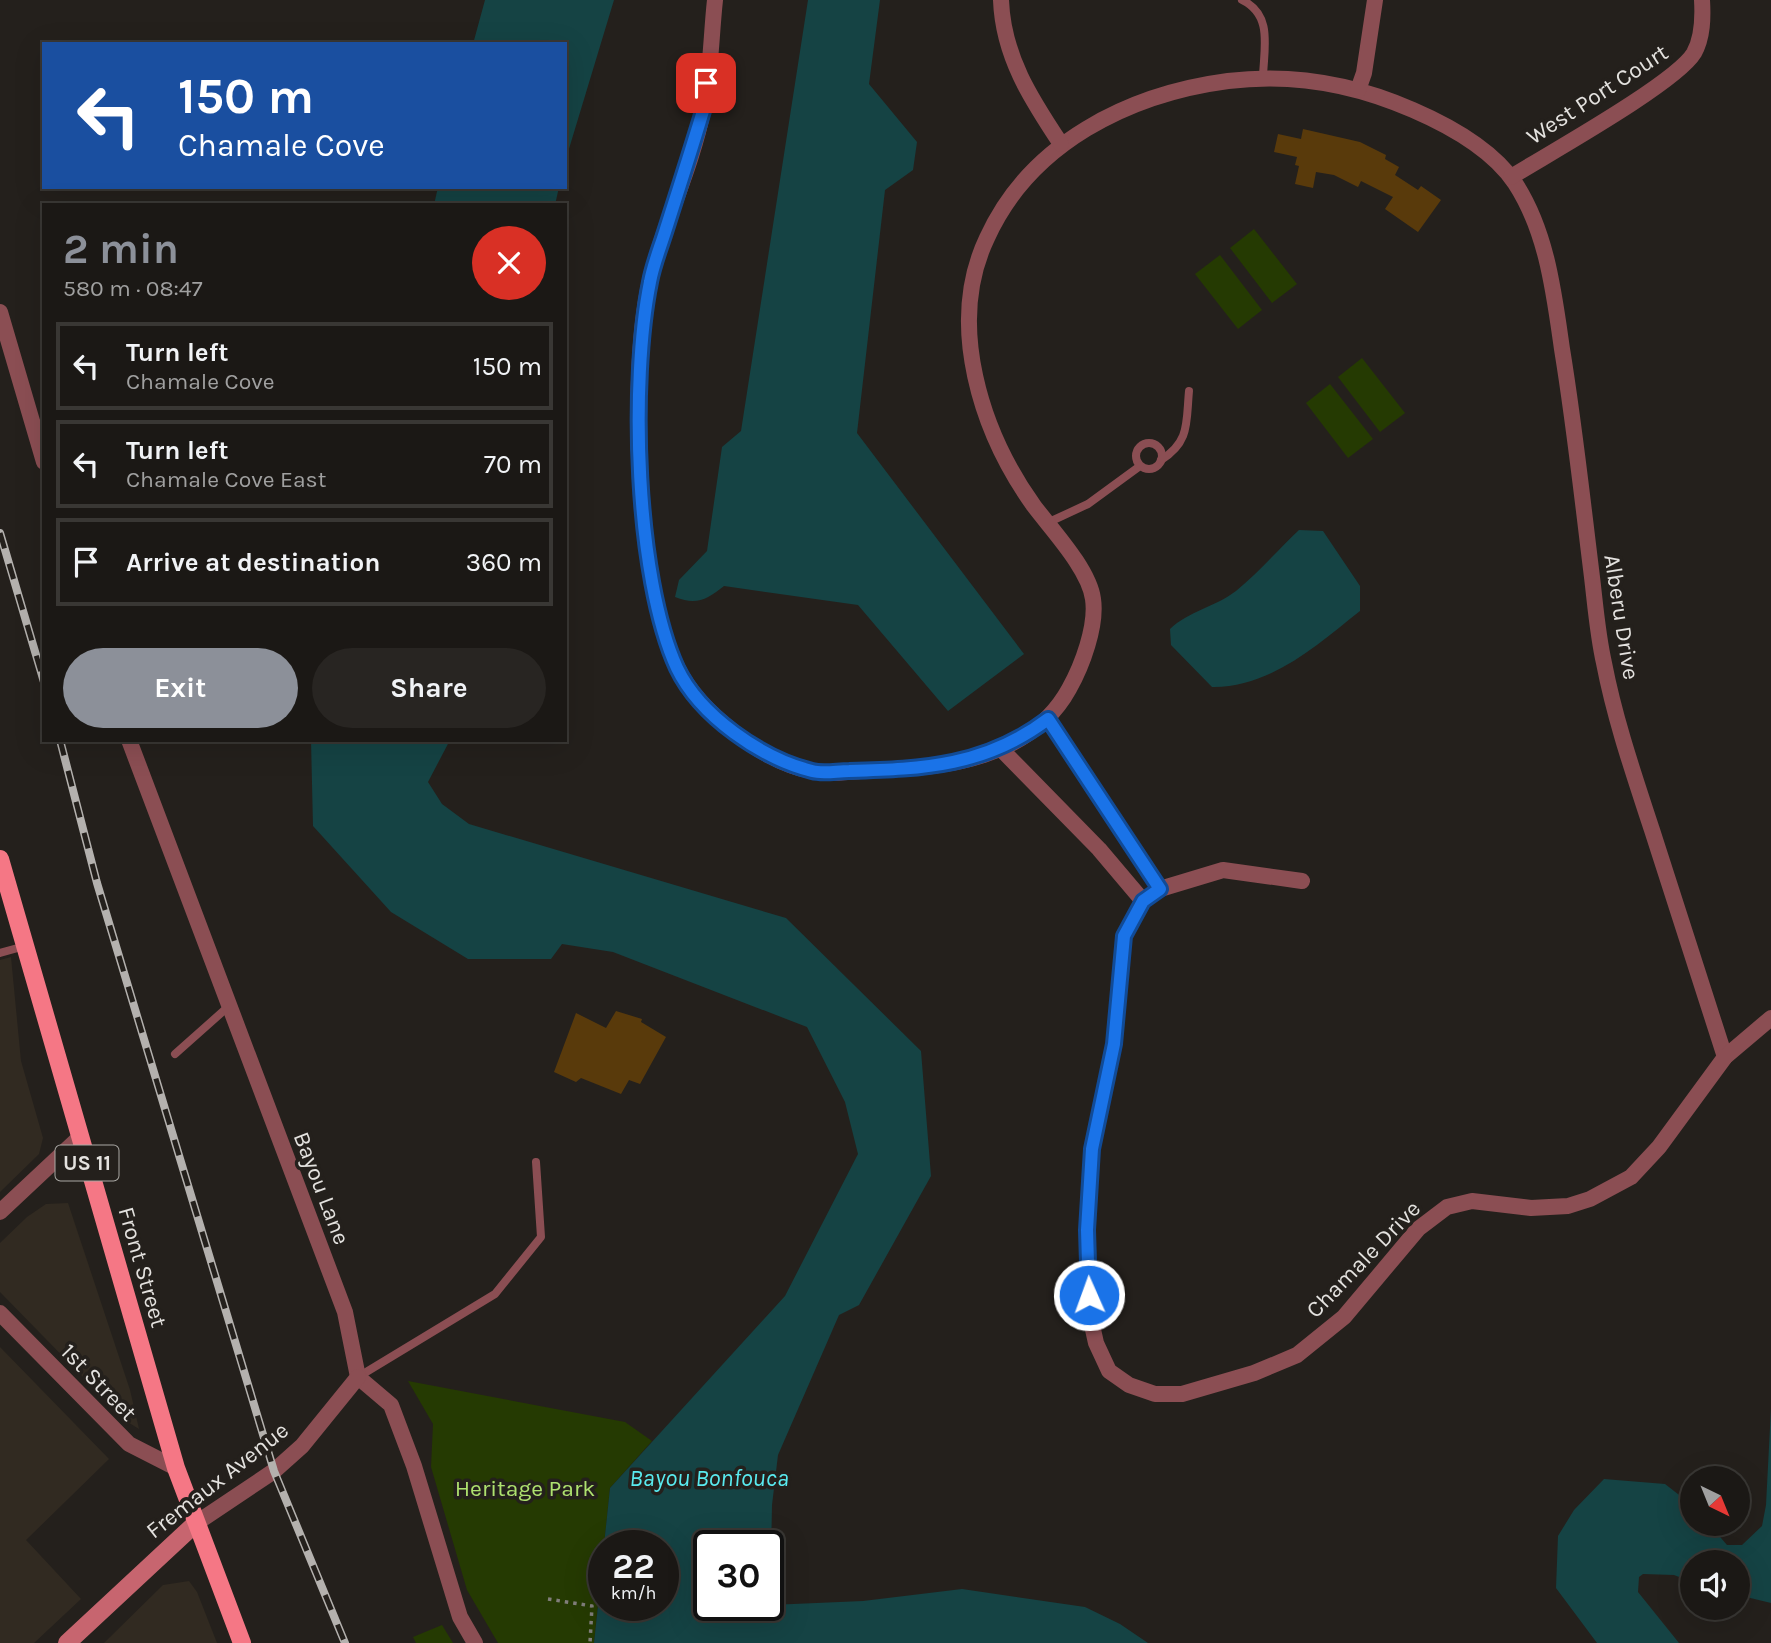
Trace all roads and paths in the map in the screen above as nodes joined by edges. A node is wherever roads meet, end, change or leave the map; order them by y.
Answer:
1 (715, 0) edge
2 (1001, 0) edge
3 (1242, 0) edge
4 (1375, 0) edge
5 (1702, 0) edge
6 (1263, 77) junction
7 (1358, 90) junction
8 (1061, 144) junction
9 (1511, 177) junction
10 (0, 312) edge
11 (3, 330) edge
12 (1189, 391) dead end
13 (42, 456) edge
14 (1161, 460) junction
15 (1140, 466) junction
16 (1047, 523) junction
17 (1048, 719) junction
18 (130, 742) edge
19 (1001, 749) junction
20 (0, 859) edge
21 (1302, 881) dead end
22 (1160, 889) junction
23 (1143, 901) junction
24 (25, 946) junction
25 (0, 953) edge
26 (229, 1006) junction
27 (1771, 1018) edge
28 (175, 1054) dead end
29 (1725, 1057) junction
30 (80, 1137) junction
31 (536, 1162) dead end
32 (0, 1212) edge
33 (0, 1313) edge
34 (358, 1377) junction
35 (176, 1468) junction
36 (195, 1524) junction
37 (548, 1599) dead end
38 (68, 1643) edge
39 (242, 1643) edge
40 (475, 1643) edge
41 (590, 1643) edge

1 - 19 street, Alberu Drive
2 - 8 street
3 - 6 lane
4 - 7 street
5 - 9 street, West Port Court
6 - 7 street, Alberu Drive
6 - 8 street, Alberu Drive
7 - 9 street, Alberu Drive
8 - 16 street, Alberu Drive
9 - 29 street, Alberu Drive
10 - 11 street
11 - 13 street
12 - 14 lane
14 - 15 lane
14 - 15 lane
15 - 16 lane
16 - 17 street, Alberu Drive
17 - 19 street, Alberu Drive
17 - 22 street
18 - 26 street, Bayou Lane
19 - 23 street
20 - 24 main road, Front Street / US 11
21 - 22 street, Chamale Drive
22 - 23 street, Chamale Drive
23 - 29 street, Chamale Drive
24 - 25 lane
24 - 30 main road, Front Street / US 11
26 - 28 lane
26 - 34 street, Bayou Lane
27 - 29 street, Chamale Drive
30 - 32 street
30 - 35 main road, Front Street / US 11
31 - 34 lane
33 - 35 street, 1st Street
34 - 36 street, Fremaux Avenue
34 - 40 street
35 - 36 main road, Front Street / US 11
36 - 38 main road, Fremaux Avenue
36 - 39 main road, Front Street / US 11
37 - 41 path

